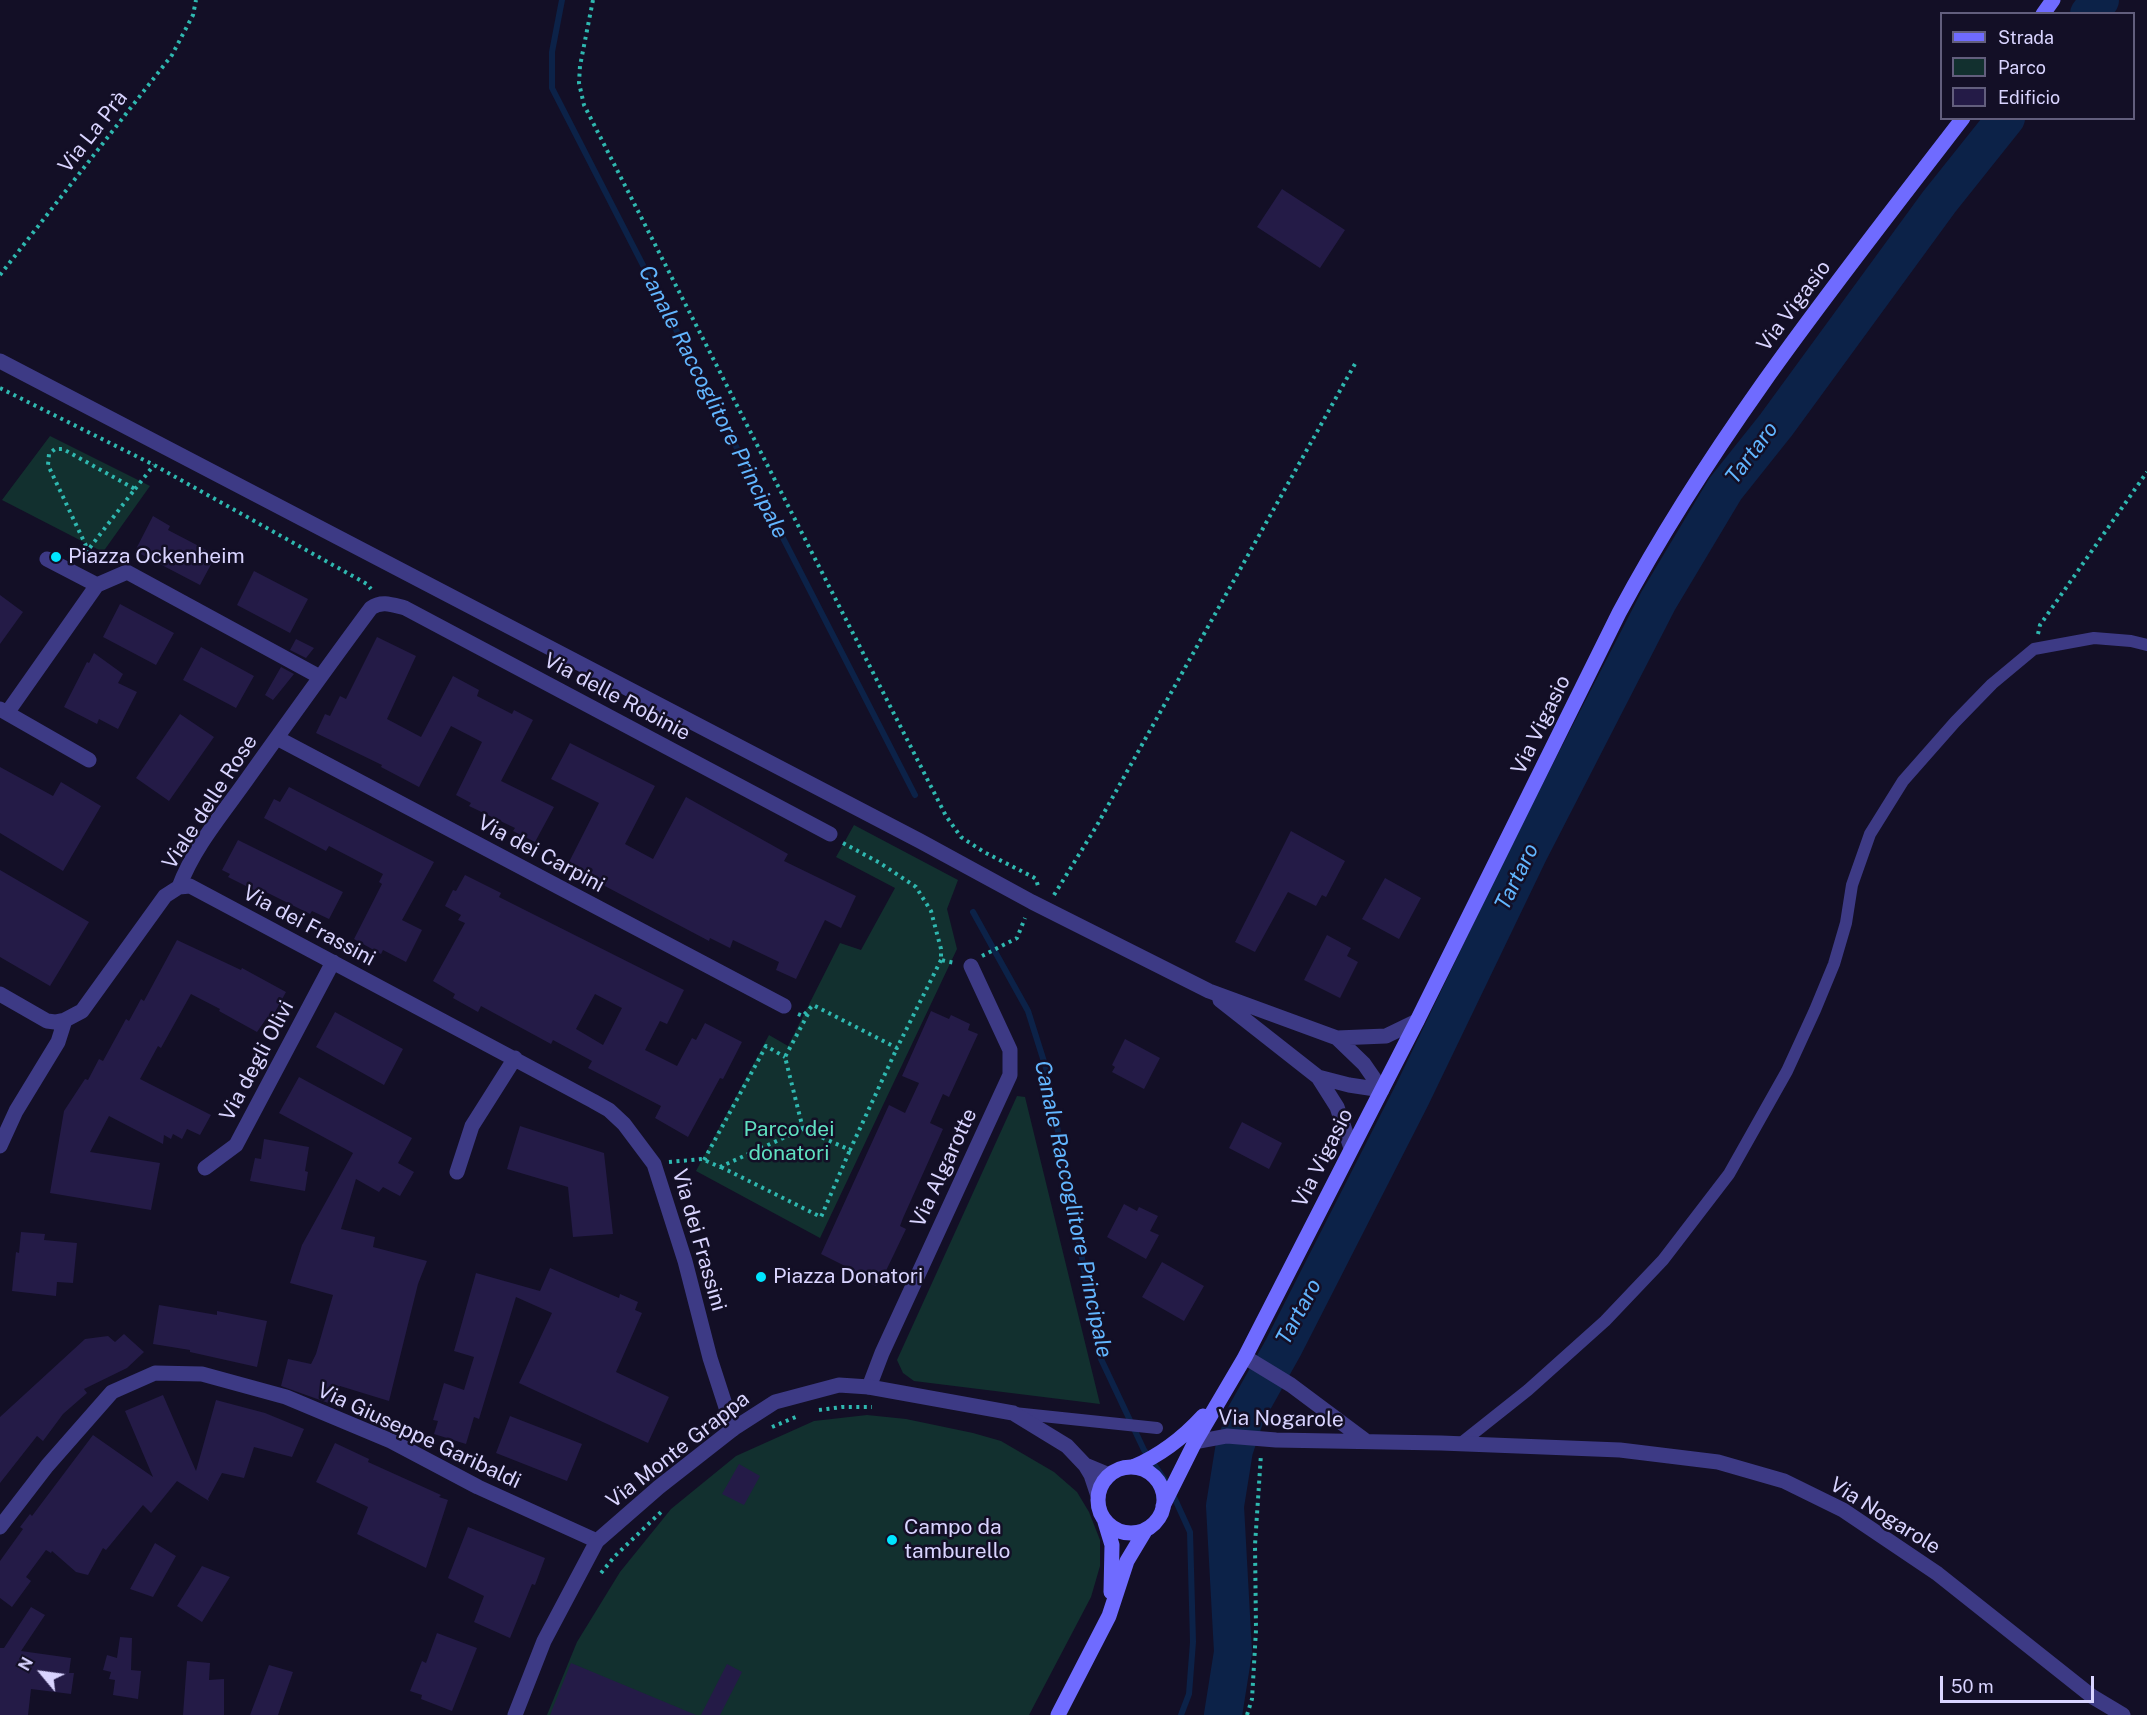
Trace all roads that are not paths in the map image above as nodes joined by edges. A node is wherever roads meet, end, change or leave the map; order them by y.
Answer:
1 (1961, 120) edge
2 (0, 361) edge
3 (47, 559) dead end
4 (97, 585) junction
5 (383, 603) joint
6 (2147, 645) edge
7 (320, 677) junction
8 (4, 711) edge
9 (277, 738) junction
10 (89, 759) dead end
11 (830, 834) road end
12 (179, 887) junction
13 (977, 961) road end
14 (333, 962) junction
15 (1209, 991) junction
16 (0, 994) edge
17 (784, 1006) road end
18 (65, 1020) junction
19 (1417, 1022) junction
20 (1336, 1038) junction
21 (515, 1058) junction
22 (1318, 1077) junction
23 (1382, 1090) junction
24 (0, 1146) edge
25 (1351, 1148) junction
26 (205, 1167) dead end
27 (457, 1172) dead end
28 (1250, 1359) junction
29 (869, 1387) junction
30 (1013, 1413) junction
31 (1334, 1419) junction
32 (1200, 1425) junction
33 (1151, 1427) dead end
34 (733, 1429) junction
35 (1323, 1441) junction
36 (1195, 1442) junction
37 (1366, 1442) junction
38 (1460, 1444) junction
39 (1085, 1465) junction
40 (1121, 1470) junction
41 (1098, 1496) junction
42 (1163, 1506) junction
43 (1104, 1521) junction
44 (1151, 1526) junction
45 (0, 1527) edge
46 (597, 1541) junction
47 (1109, 1616) junction
48 (515, 1715) edge
49 (1058, 1715) edge
50 (2123, 1715) edge

1 - 19 main road, Via Vigasio
2 - 15 street
3 - 4 street
4 - 7 street
4 - 8 street
5 - 7 street, Viale delle Rose
5 - 11 street, Via delle Robinie
6 - 38 lane
7 - 9 street, Viale delle Rose
8 - 10 street
9 - 12 street, Viale delle Rose
9 - 17 street, Via dei Carpini
12 - 14 street, Via dei Frassini
12 - 18 street, Viale delle Rose
13 - 29 street, Via Algarotte
14 - 21 street, Via dei Frassini
14 - 26 street, Via degli Olivi
15 - 20 street
15 - 22 street
16 - 18 street
18 - 24 street
19 - 20 street
19 - 23 main road, Via Vigasio
20 - 23 street
21 - 27 street
21 - 34 street, Via dei Frassini
22 - 23 street
22 - 25 street
23 - 25 main road, Via Vigasio
25 - 28 main road, Via Vigasio
28 - 31 street, Via Nogarole
28 - 32 main road, Via Vigasio
29 - 30 street, Via Monte Grappa
29 - 34 street, Via Monte Grappa
30 - 33 lane, Via Monte Grappa
30 - 39 street, Via Monte Grappa
31 - 35 street
31 - 37 street, Via Nogarole
32 - 36 main road, Via Vigasio
32 - 40 main road, Via Vigasio
34 - 46 street, Via Monte Grappa
35 - 36 street, Via Nogarole
35 - 37 street, Via Nogarole
36 - 42 main road, Via Vigasio
37 - 38 street, Via Nogarole
38 - 50 street, Via Nogarole
39 - 40 street, Via Monte Grappa
39 - 41 street, Via Monte Grappa
40 - 41 main road
40 - 42 main road
41 - 43 main road
42 - 44 main road
43 - 44 main road
43 - 47 main road
44 - 47 main road
45 - 46 street, Via Giuseppe Garibaldi
46 - 48 street, Via Monte Grappa
47 - 49 main road

